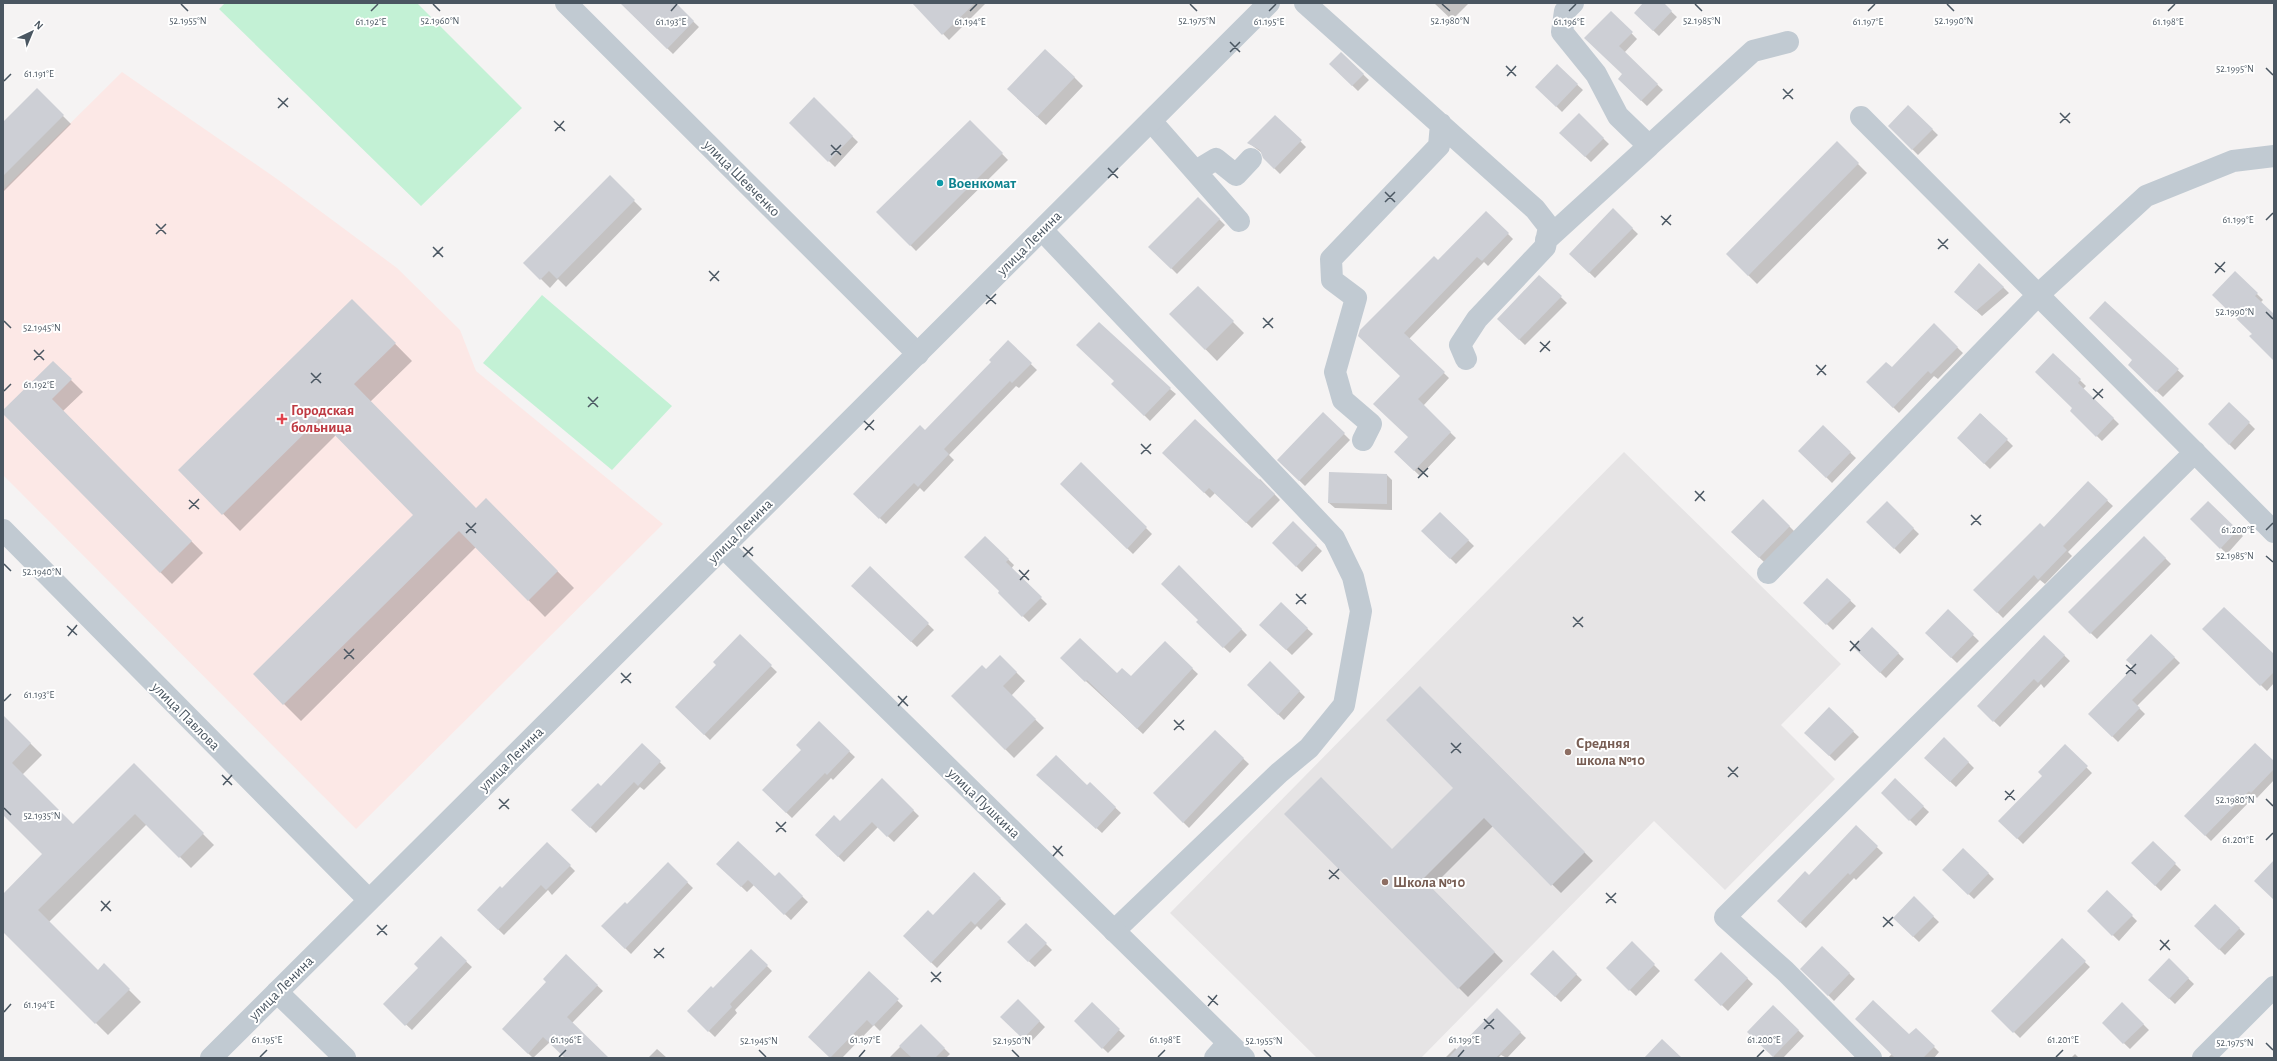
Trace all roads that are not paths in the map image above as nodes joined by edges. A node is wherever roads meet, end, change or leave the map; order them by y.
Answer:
1 (566, 3) edge
2 (1269, 3) edge
3 (1305, 3) edge
4 (1573, 3) edge
5 (1788, 42) dead end
6 (1861, 117) dead end
7 (1151, 121) junction
8 (1441, 124) junction
9 (1649, 146) junction
10 (2274, 156) edge
11 (1251, 159) dead end
12 (1196, 171) junction
13 (1239, 221) dead end
14 (1042, 230) junction
15 (1546, 240) junction
16 (2039, 294) junction
17 (918, 354) junction
18 (1466, 359) dead end
19 (1363, 440) dead end
20 (2195, 452) junction
21 (3, 530) edge
22 (2274, 532) edge
23 (724, 548) junction
24 (1768, 573) dead end
25 (369, 900) junction
26 (1114, 931) junction
27 (2274, 987) edge
28 (277, 992) junction
29 (1229, 1053) edge
30 (211, 1058) edge
31 (345, 1058) edge
32 (1871, 1058) edge
33 (2203, 1058) edge

1 - 17 street, улица Шевченко
2 - 7 street, улица Ленина
3 - 8 street
4 - 9 street
5 - 9 street
6 - 16 street
7 - 12 street
7 - 14 street, улица Ленина
8 - 15 street
8 - 19 street
9 - 15 street
10 - 16 street
11 - 12 street
12 - 13 street
14 - 17 street, улица Ленина
14 - 26 street
15 - 18 street
16 - 20 street
16 - 24 street
17 - 23 street, улица Ленина
20 - 22 street
20 - 32 street
21 - 25 street, улица Павлова
23 - 25 street, улица Ленина
23 - 26 street, улица Пушкина
25 - 28 street, улица Ленина
26 - 29 street, улица Пушкина
27 - 33 street
28 - 30 street, улица Ленина
28 - 31 street

